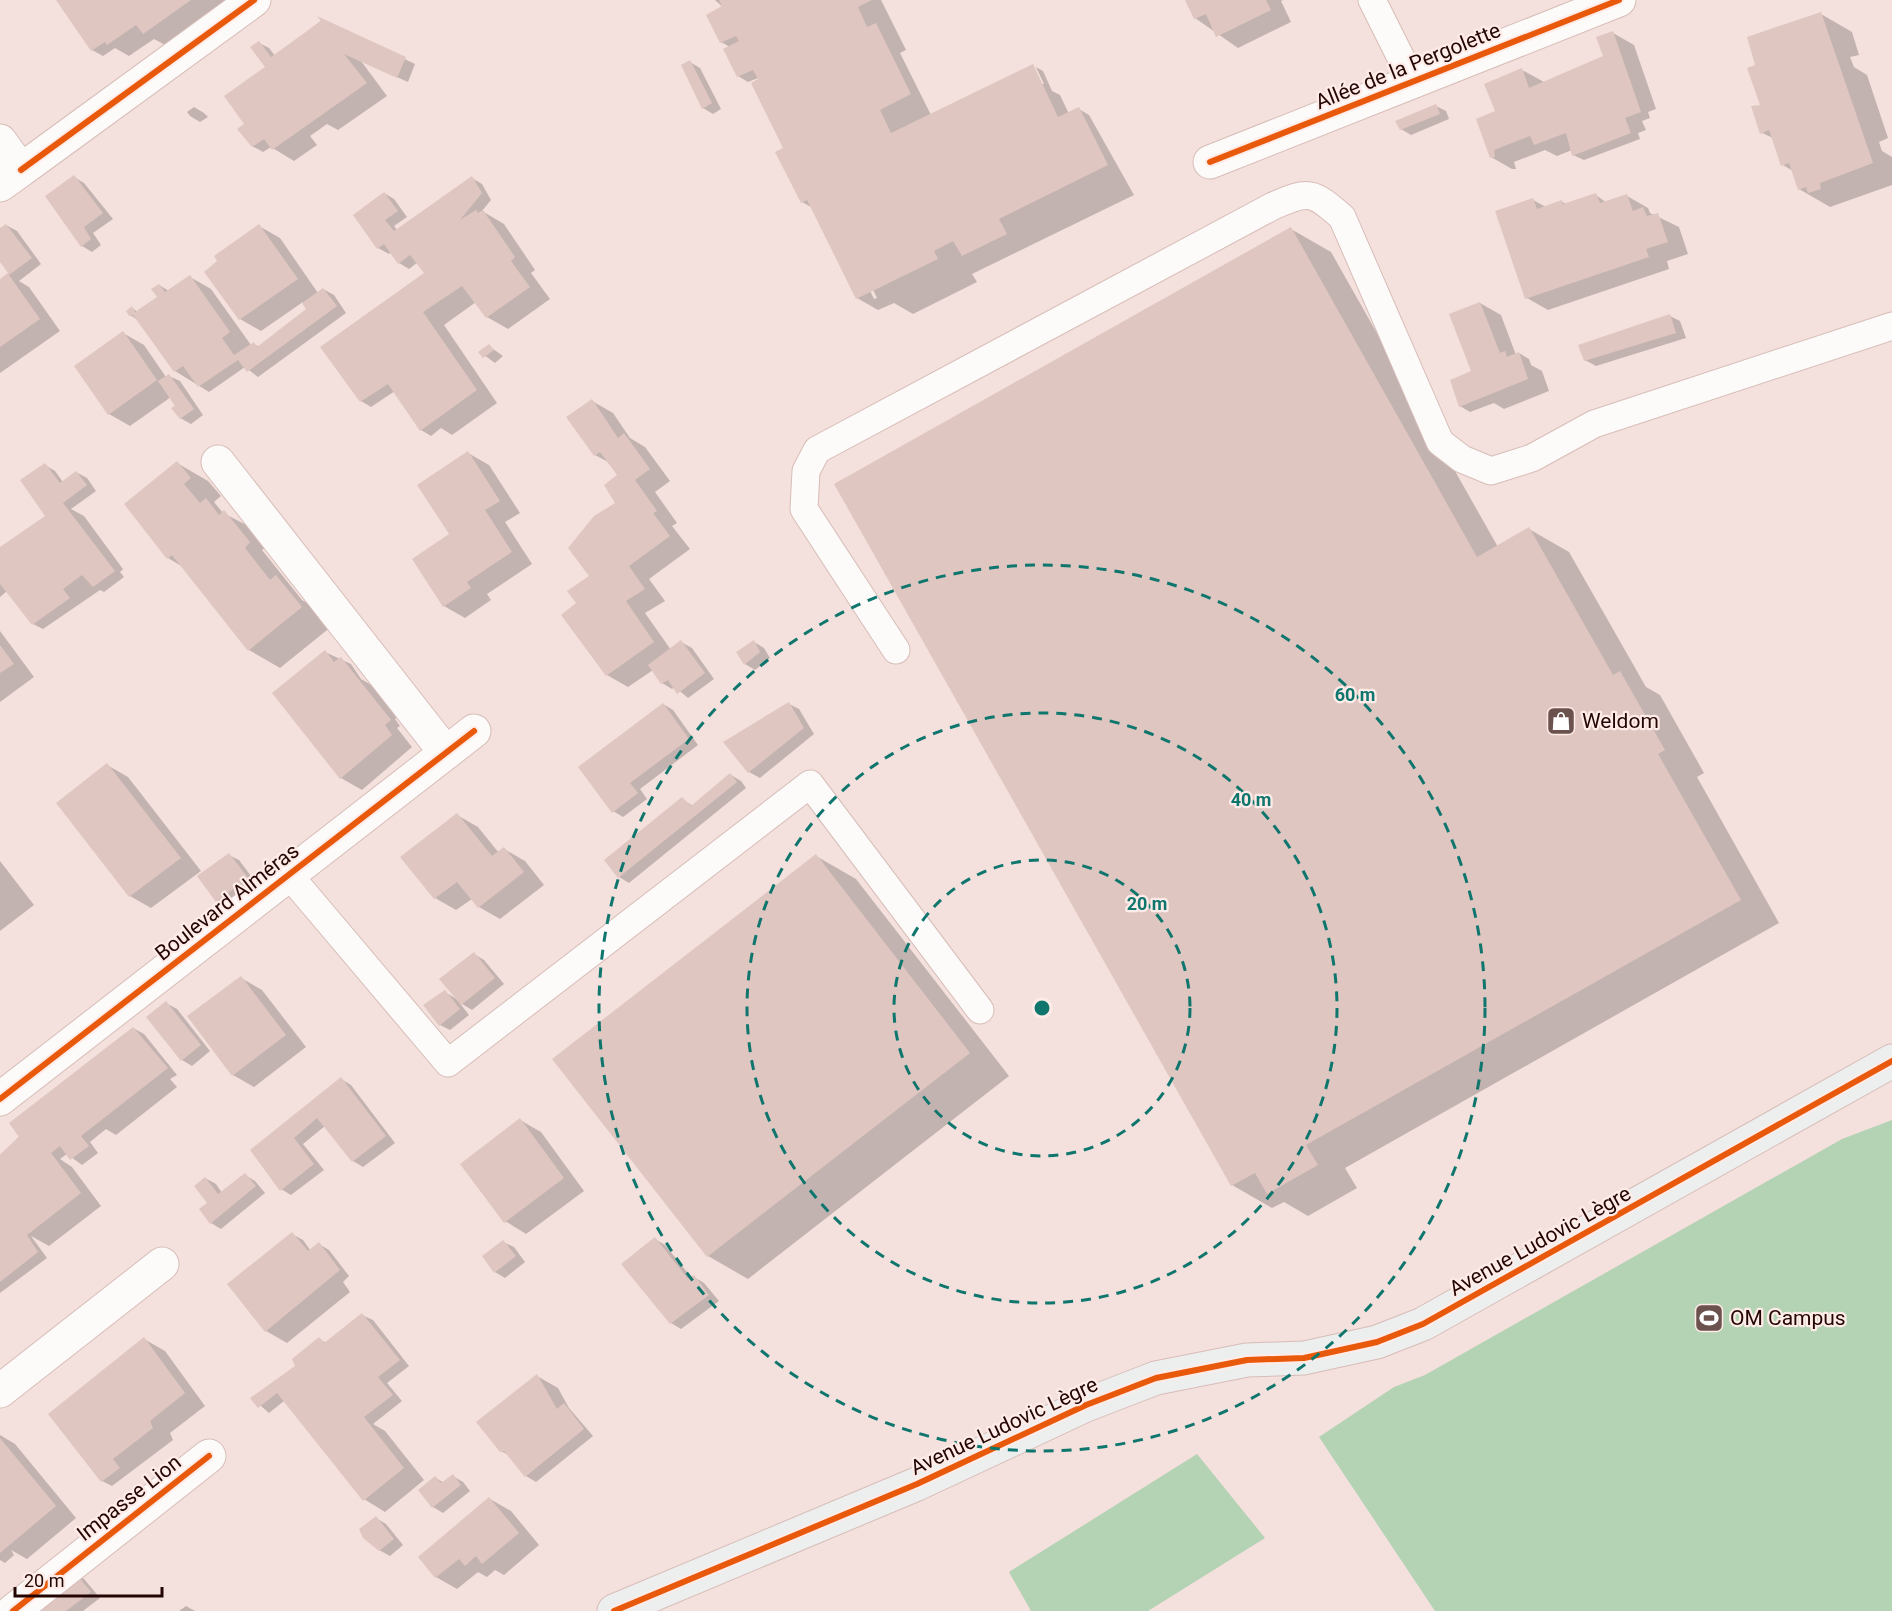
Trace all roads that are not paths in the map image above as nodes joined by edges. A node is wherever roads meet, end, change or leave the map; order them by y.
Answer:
1 (254, 0) edge
2 (1372, 0) edge
3 (1619, 0) edge
4 (1413, 82) junction
5 (0, 141) edge
6 (1210, 162) dead end
7 (10, 178) edge
8 (1892, 326) edge
9 (218, 462) dead end
10 (897, 650) dead end
11 (474, 730) dead end
12 (446, 753) junction
13 (289, 875) junction
14 (980, 1010) dead end
15 (1892, 1061) edge
16 (0, 1099) edge
17 (162, 1264) dead end
18 (0, 1391) edge
19 (210, 1455) dead end
20 (13, 1611) edge
21 (614, 1611) edge

1 - 7 street
2 - 4 lane
3 - 4 street, Allée de la Pergolette
4 - 6 street, Allée de la Pergolette
5 - 7 street
8 - 10 lane
9 - 12 street
11 - 12 street, Boulevard Alméras
12 - 13 street, Boulevard Alméras
13 - 14 lane
13 - 16 street, Boulevard Alméras
15 - 21 street, Avenue Ludovic Lègre
17 - 18 street
19 - 20 street, Impasse Lion

